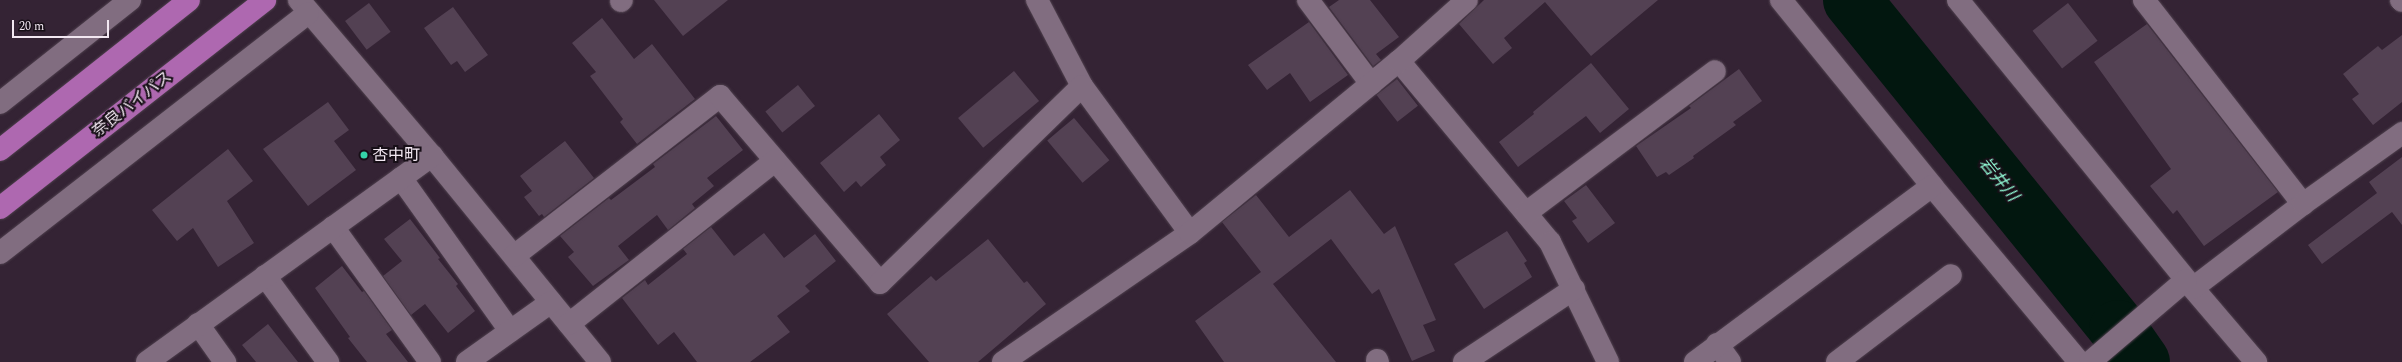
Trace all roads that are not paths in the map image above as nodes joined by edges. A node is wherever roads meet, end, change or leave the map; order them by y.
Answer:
1 (130, 0) edge
2 (189, 0) edge
3 (265, 0) edge
4 (1037, 0) edge
5 (1308, 0) edge
6 (1467, 0) edge
7 (1781, 0) edge
8 (1958, 0) edge
9 (2144, 0) edge
10 (304, 6) edge
11 (1399, 61) junction
12 (1715, 71) dead end
13 (1371, 84) junction
14 (1082, 86) junction
15 (0, 103) edge
16 (2402, 133) edge
17 (0, 150) edge
18 (432, 156) junction
19 (775, 161) junction
20 (401, 178) junction
21 (1932, 186) junction
22 (2303, 204) junction
23 (0, 208) edge
24 (1526, 213) junction
25 (333, 227) junction
26 (1190, 233) junction
27 (0, 253) edge
28 (514, 256) junction
29 (1951, 275) dead end
30 (266, 276) junction
31 (2185, 286) junction
32 (1574, 289) junction
33 (551, 302) junction
34 (198, 324) junction
35 (570, 324) junction
36 (510, 331) junction
37 (1717, 344) junction
38 (2088, 360) edge
39 (147, 362) edge
40 (225, 362) edge
41 (328, 362) edge
42 (430, 362) edge
43 (467, 362) edge
44 (600, 362) edge
45 (1003, 362) edge
46 (1464, 362) edge
47 (1608, 362) edge
48 (1695, 362) edge
49 (1730, 362) edge
50 (1837, 362) edge
51 (2256, 362) edge

1 - 15 street
2 - 17 highway
3 - 23 highway, 奈良バイパス
4 - 14 street
5 - 13 street
6 - 11 street
7 - 21 street
8 - 31 street
9 - 22 street
10 - 18 street
10 - 27 street
11 - 13 street
11 - 24 street
12 - 24 street
13 - 26 street
14 - 19 street
14 - 26 street
16 - 22 street
18 - 20 street
18 - 28 street
19 - 28 street
19 - 35 street
20 - 25 street
20 - 36 street
21 - 37 street
21 - 38 street
22 - 31 street
24 - 32 street
25 - 30 street
25 - 42 street
26 - 45 street
28 - 33 street
29 - 50 street
30 - 34 street
30 - 41 street
31 - 38 street
31 - 51 street
32 - 46 street
32 - 47 street
33 - 35 street
33 - 36 street
34 - 39 street
34 - 40 street
35 - 44 street
36 - 43 street
37 - 48 street
37 - 49 street

